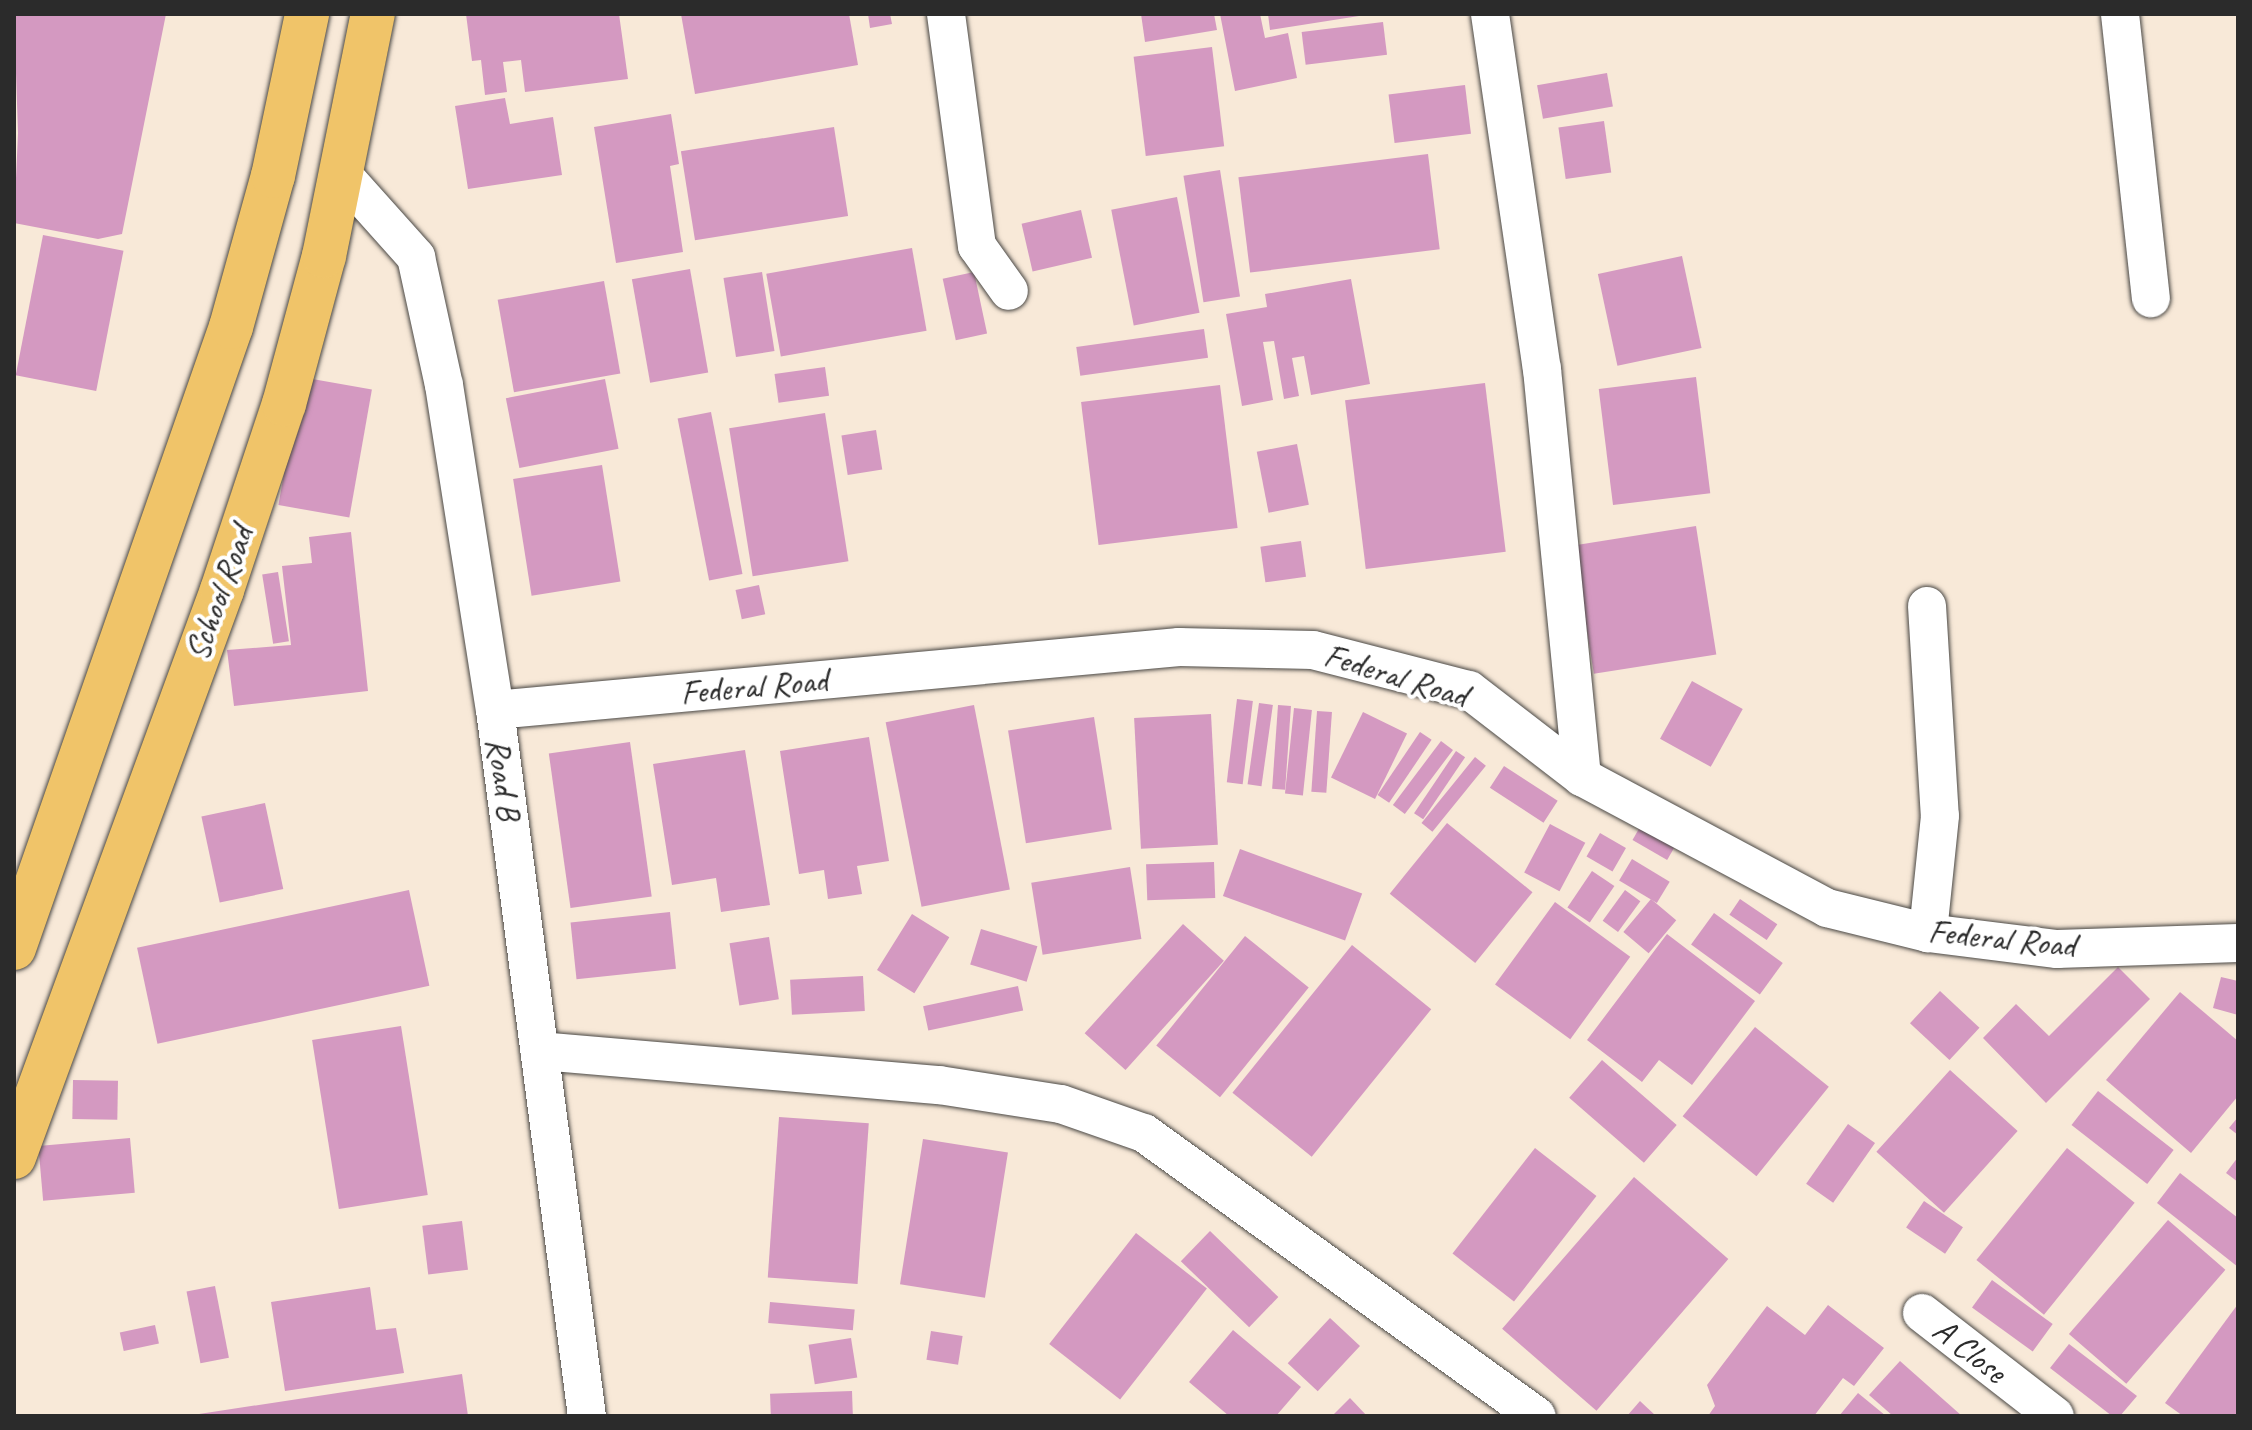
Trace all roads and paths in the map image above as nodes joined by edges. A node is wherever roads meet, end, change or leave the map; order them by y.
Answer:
1 (307, 14) edge
2 (373, 14) edge
3 (946, 14) edge
4 (1490, 14) edge
5 (2120, 14) edge
6 (341, 173) junction
7 (1009, 291) dead end
8 (2151, 298) dead end
9 (1927, 606) dead end
10 (495, 710) junction
11 (1582, 777) junction
12 (1928, 933) junction
13 (2238, 943) edge
14 (14, 948) edge
15 (540, 1051) junction
16 (14, 1157) edge
17 (1922, 1313) dead end
18 (587, 1416) edge
19 (1537, 1416) edge
20 (2055, 1416) edge

1 - 14 main road
2 - 6 main road, School Road
3 - 7 street
4 - 11 street
5 - 8 street
6 - 10 street, Road B
6 - 16 main road, School Road
9 - 12 street
10 - 11 street, Federal Road
10 - 15 street, Road B
11 - 12 street, Federal Road
12 - 13 street, Federal Road
15 - 18 street, Road B
15 - 19 street
17 - 20 street, A Close

